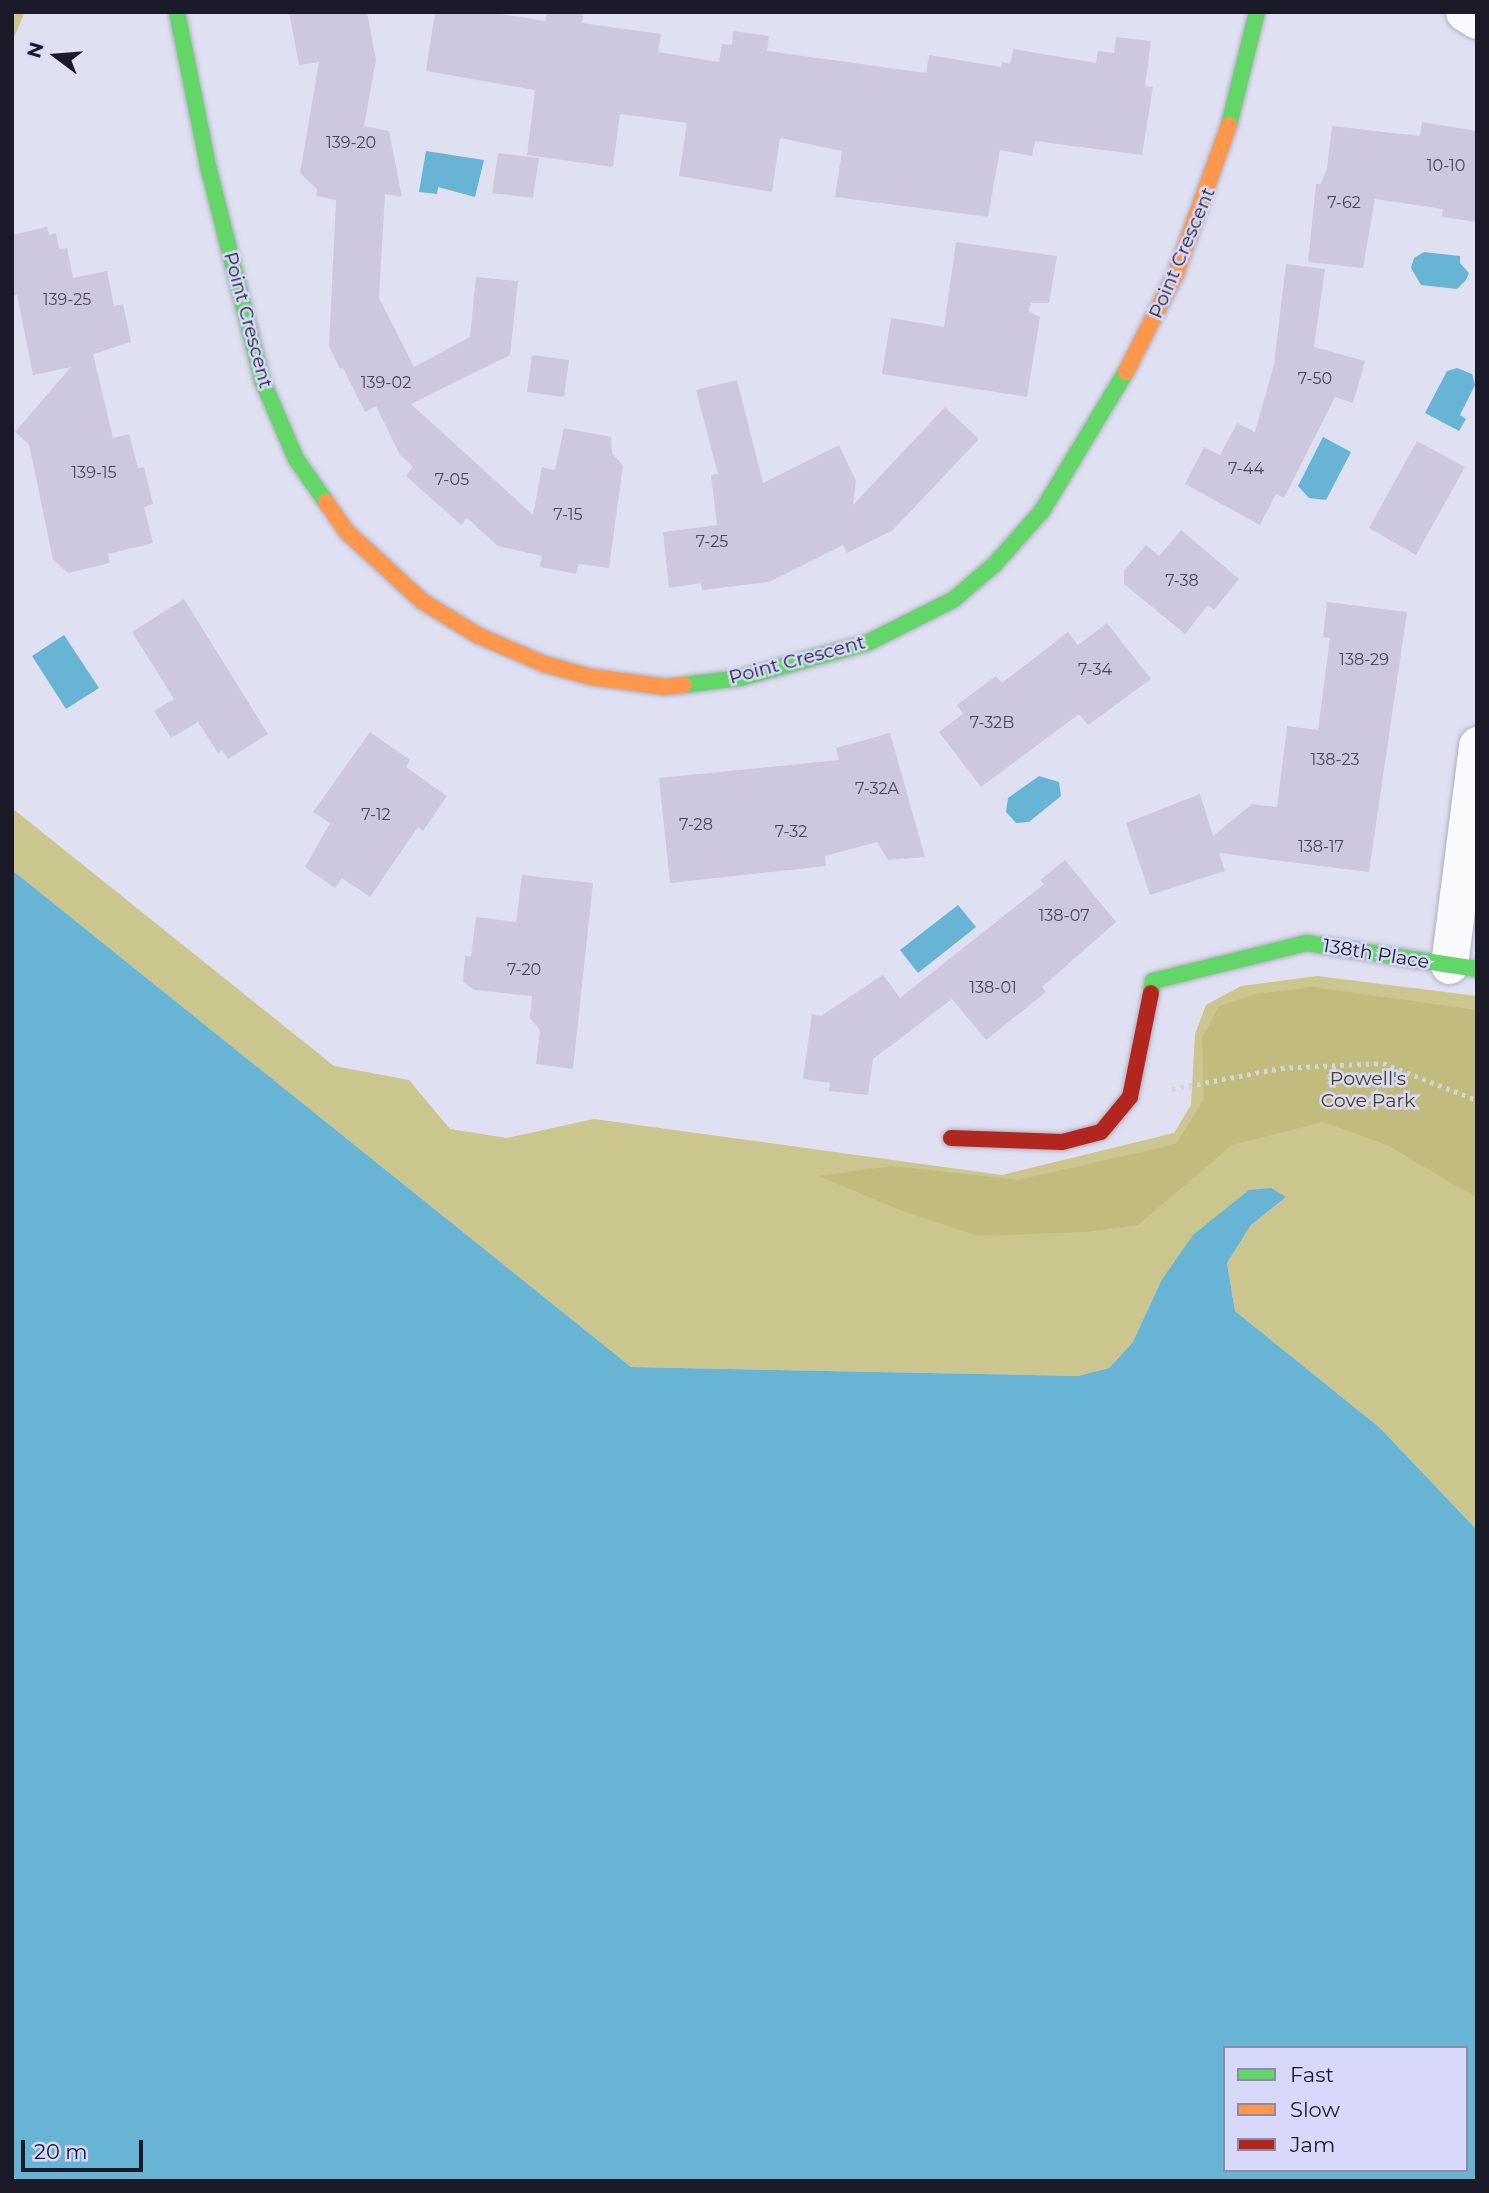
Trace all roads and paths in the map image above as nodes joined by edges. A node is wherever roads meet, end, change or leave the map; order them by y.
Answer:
1 (177, 12) edge
2 (1257, 12) edge
3 (1464, 12) edge
4 (1477, 20) edge
5 (1477, 745) edge
6 (1463, 967) edge
7 (1130, 1097) junction
8 (1477, 1100) edge
9 (951, 1138) dead end

1 - 2 street, Point Crescent
3 - 4 street
5 - 6 street
6 - 7 street, 138th Place
7 - 8 path
7 - 9 street

